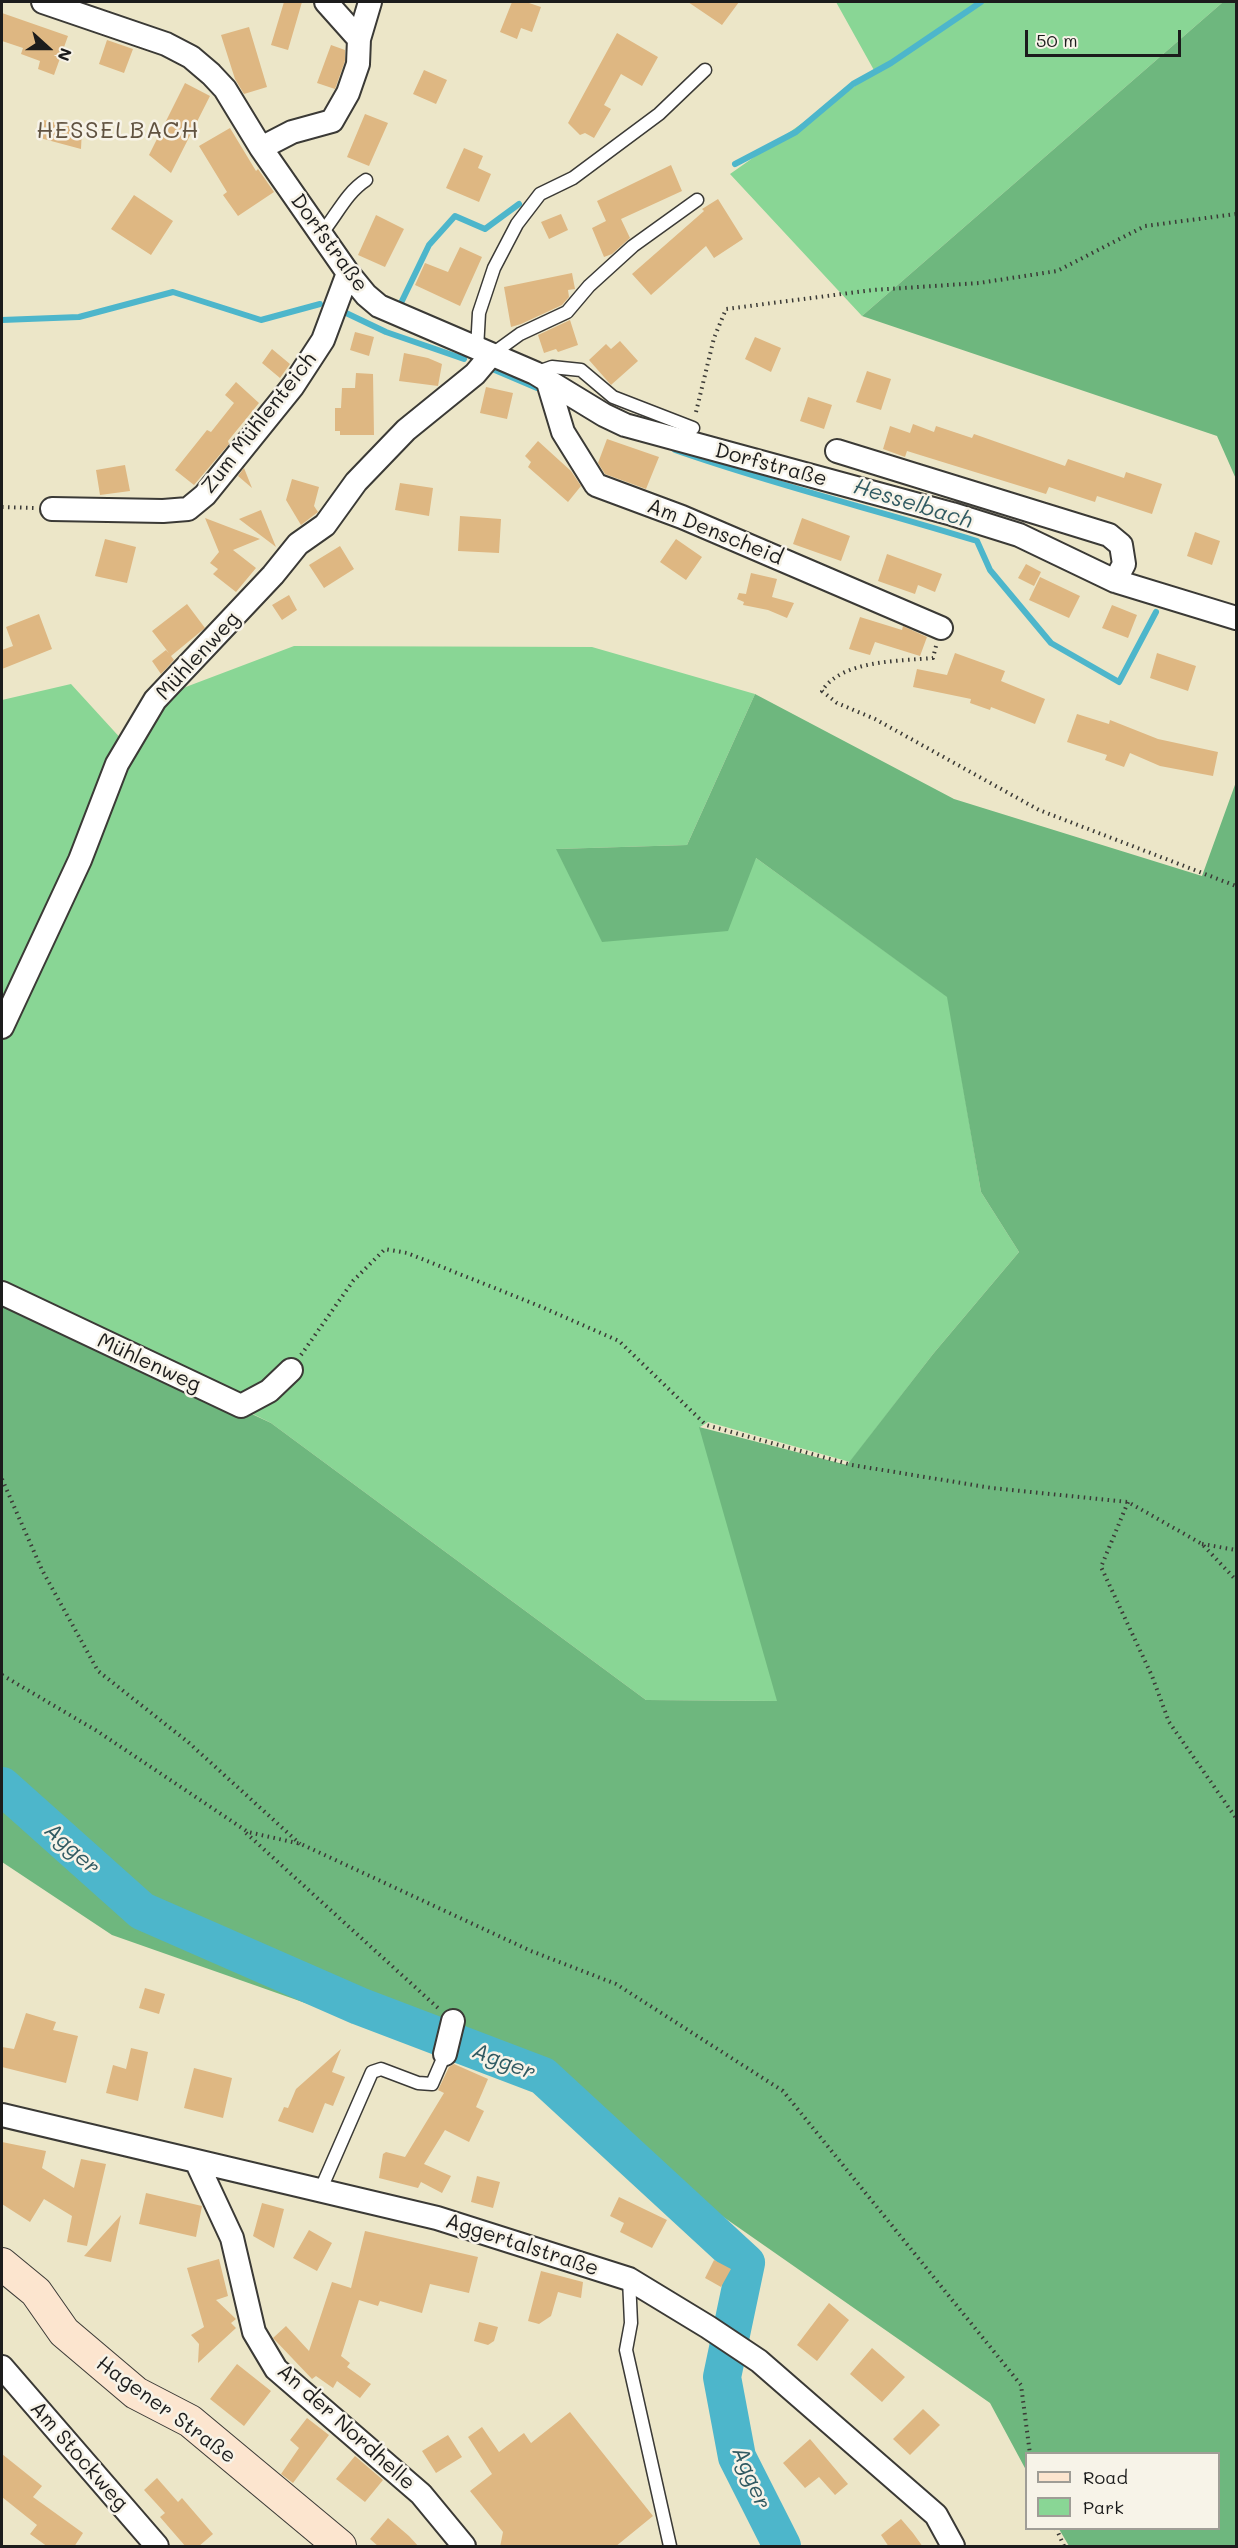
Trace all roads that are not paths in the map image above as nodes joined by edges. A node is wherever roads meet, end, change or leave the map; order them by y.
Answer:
1 (43, 2) edge
2 (326, 2) edge
3 (370, 2) edge
4 (359, 39) junction
5 (705, 70) dead end
6 (261, 148) junction
7 (366, 180) dead end
8 (697, 200) dead end
9 (321, 234) junction
10 (348, 273) junction
11 (484, 352) junction
12 (541, 376) junction
13 (693, 428) road end
14 (837, 451) dead end
15 (52, 509) road end
16 (1115, 580) junction
17 (1236, 618) edge
18 (941, 628) road end
19 (2, 1027) edge
20 (2, 1293) edge
21 (291, 1370) road end
22 (453, 2021) road end
23 (446, 2054) joint
24 (2, 2115) edge
25 (197, 2163) junction
26 (320, 2191) junction
27 (2, 2264) edge
28 (629, 2279) junction
29 (2, 2367) edge
30 (157, 2547) edge
31 (340, 2547) edge
32 (464, 2547) edge
33 (670, 2547) edge
34 (953, 2547) edge

1 - 6 street, Dorfstraße
2 - 4 street
3 - 4 street
4 - 6 street
5 - 11 lane
6 - 9 street, Dorfstraße
7 - 9 lane
8 - 11 lane
9 - 10 street, Dorfstraße
10 - 11 street, Dorfstraße
10 - 15 street, Zum Mühlenteich
11 - 12 street, Dorfstraße
11 - 19 street, Mühlenweg
12 - 13 lane, Dorfstraße
12 - 16 street, Dorfstraße
12 - 18 street, Am Denscheid
14 - 16 street, Dorfstraße
16 - 17 street, Dorfstraße
20 - 21 street, Mühlenweg
22 - 23 street
23 - 26 lane
24 - 25 street, Aggertalstraße
25 - 26 street, Aggertalstraße
25 - 32 street, An der Nordhelle
26 - 28 street, Aggertalstraße
27 - 31 main road, Hagener Straße
28 - 33 lane
28 - 34 street, Aggertalstraße
29 - 30 street, Am Stockweg

